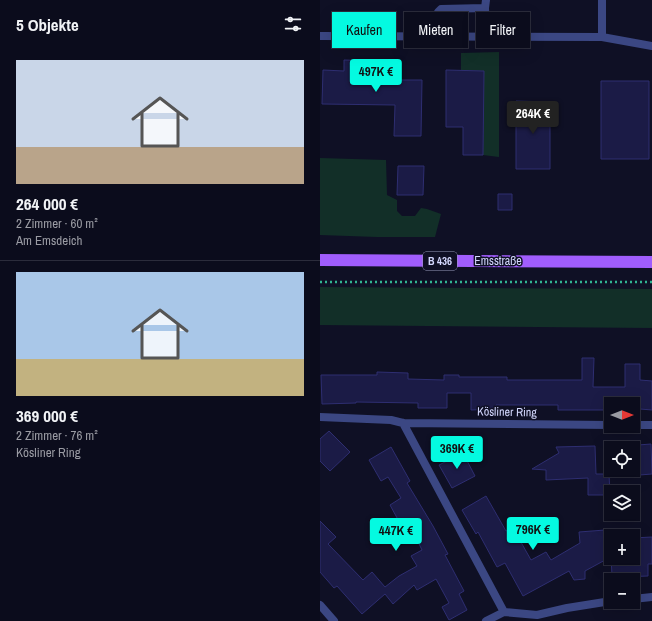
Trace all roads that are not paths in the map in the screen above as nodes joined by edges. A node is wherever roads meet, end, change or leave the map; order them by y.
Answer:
1 (602, 0) edge
2 (485, 4) edge
3 (438, 12) edge
4 (320, 36) edge
5 (404, 37) edge
6 (530, 37) edge
7 (602, 37) junction
8 (652, 46) edge
9 (320, 260) edge
10 (652, 262) edge
11 (320, 417) edge
12 (403, 423) junction
13 (604, 425) edge
14 (640, 425) edge
15 (652, 425) edge
16 (652, 597) edge
17 (640, 598) edge
18 (604, 602) edge
19 (320, 605) edge
20 (504, 612) junction
21 (334, 621) edge
22 (486, 621) edge

1 - 7 street
2 - 3 street
4 - 5 street
6 - 7 street
7 - 8 street
9 - 10 main road, Emsstraße / B 436
11 - 12 street, Kösliner Ring
12 - 13 street, Kösliner Ring
12 - 20 street
14 - 15 street
16 - 17 street
18 - 20 street
19 - 21 street
20 - 22 street

